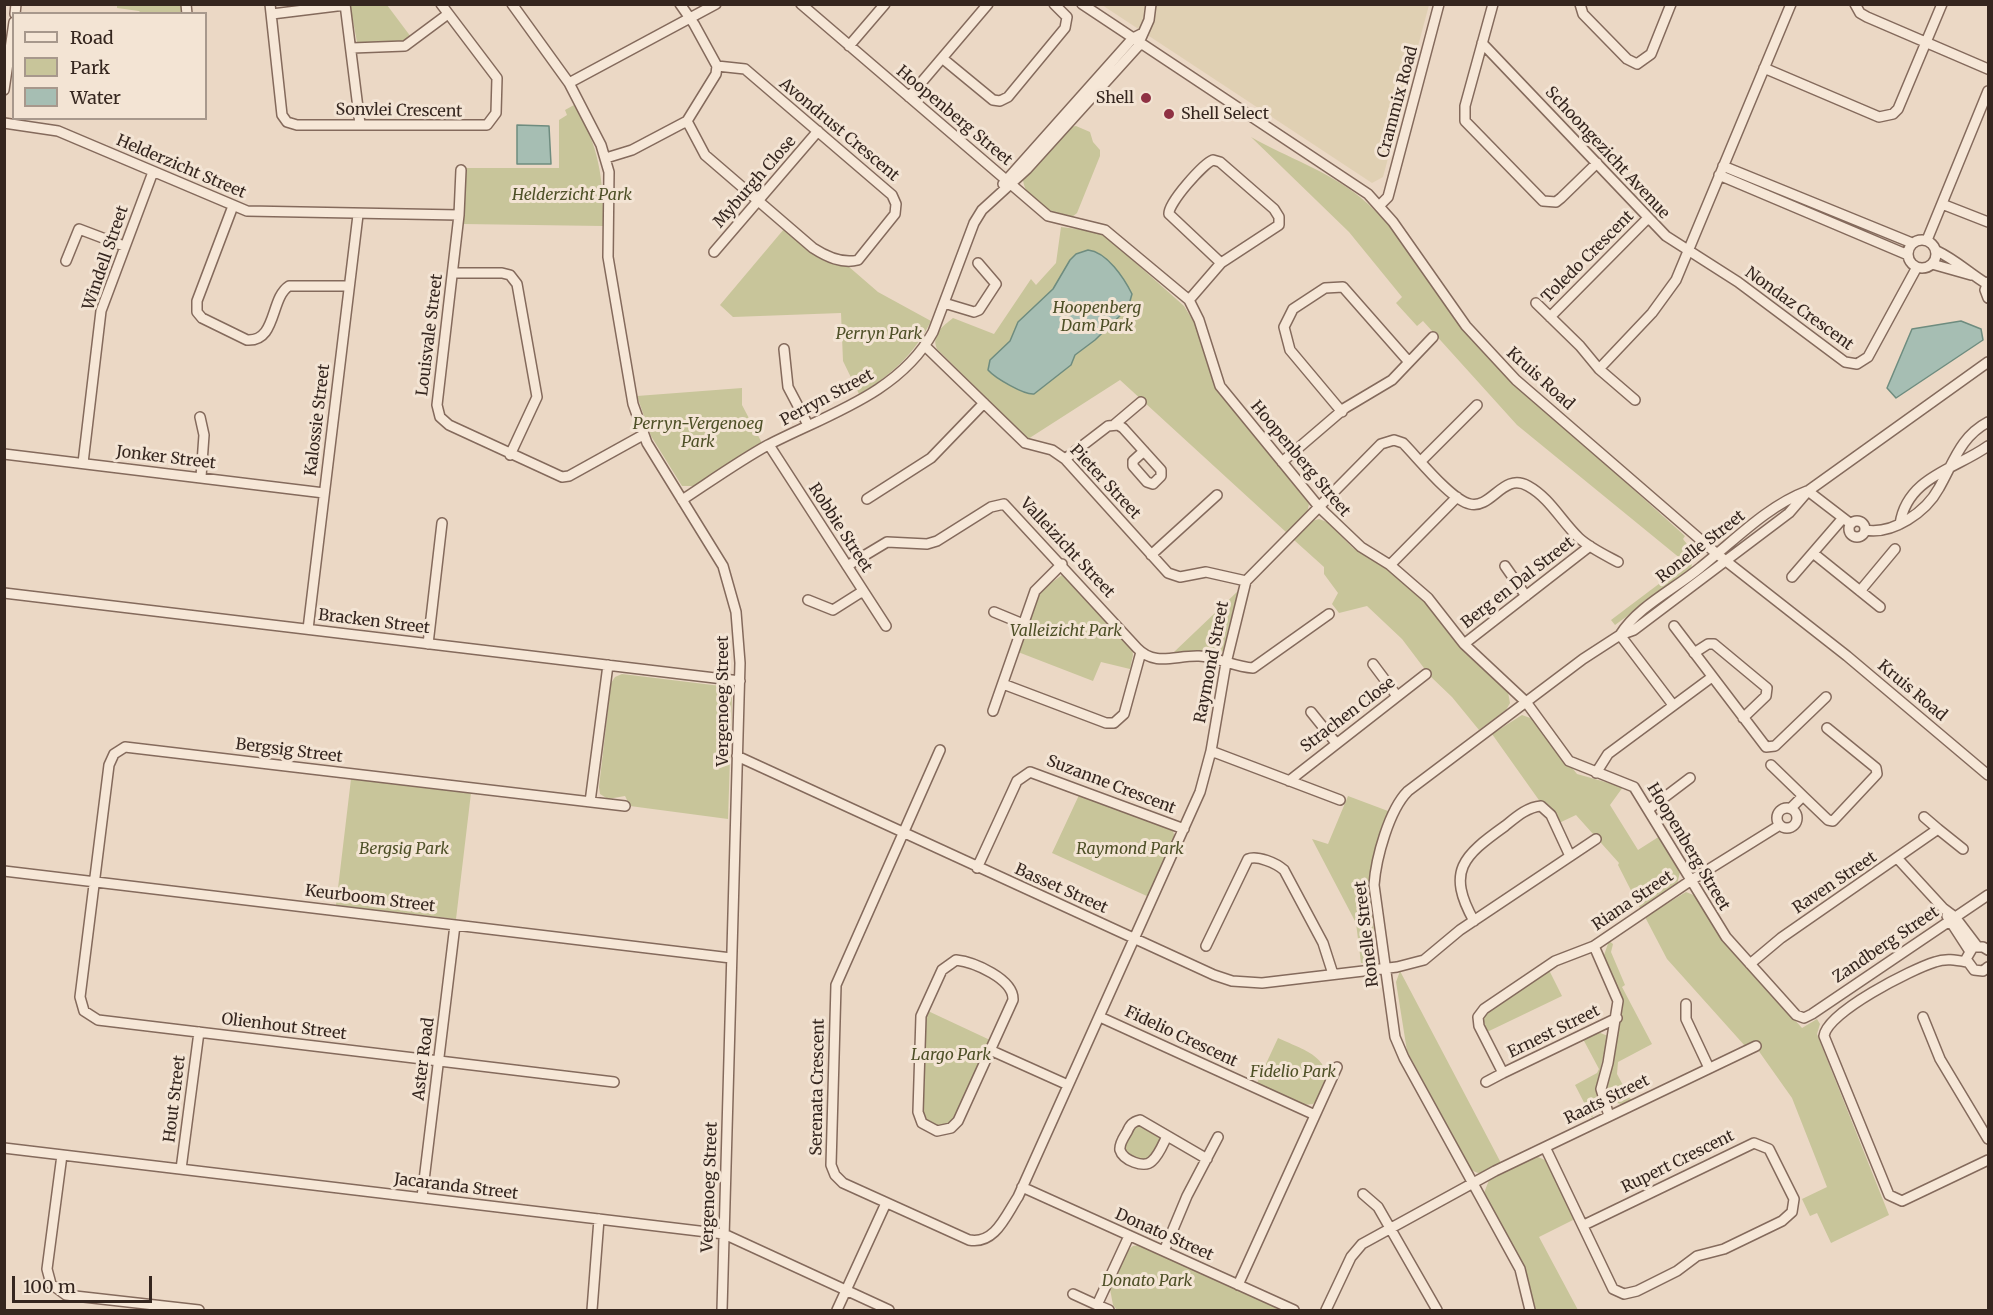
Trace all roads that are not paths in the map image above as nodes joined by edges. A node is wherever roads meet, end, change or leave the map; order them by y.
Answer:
1 (441, 4) edge
2 (512, 4) edge
3 (681, 4) edge
4 (716, 4) edge
5 (801, 4) edge
6 (885, 4) edge
7 (988, 4) edge
8 (1054, 4) edge
9 (1082, 4) edge
10 (1151, 4) edge
11 (1439, 4) edge
12 (1493, 4) edge
13 (1580, 4) edge
14 (1671, 4) edge
15 (1791, 4) edge
16 (1855, 4) edge
17 (1942, 4) edge
18 (345, 5) edge
19 (271, 9) edge
20 (448, 14) junction
21 (689, 18) junction
22 (1138, 38) junction
23 (8, 39) edge
24 (1926, 42) junction
25 (1482, 44) junction
26 (849, 46) junction
27 (352, 48) junction
28 (942, 58) junction
29 (717, 66) junction
30 (1764, 68) junction
31 (1989, 69) edge
32 (569, 83) junction
33 (4, 90) edge
34 (1989, 91) edge
35 (909, 97) junction
36 (687, 121) junction
37 (4, 123) edge
38 (360, 124) junction
39 (818, 131) junction
40 (606, 158) junction
41 (1597, 163) junction
42 (1723, 166) junction
43 (460, 170) dead end
44 (153, 172) junction
45 (1719, 176) junction
46 (1008, 181) junction
47 (759, 201) junction
48 (1942, 204) junction
49 (233, 206) junction
50 (1380, 206) junction
51 (358, 215) junction
52 (459, 215) junction
53 (1648, 218) junction
54 (1989, 222) edge
55 (1927, 240) junction
56 (1912, 243) junction
57 (124, 246) junction
58 (1688, 250) junction
59 (1936, 251) junction
60 (714, 252) dead end
61 (1908, 255) junction
62 (66, 261) dead end
63 (978, 263) dead end
64 (1221, 263) junction
65 (1932, 264) junction
66 (1917, 267) junction
67 (453, 273) junction
68 (1971, 275) junction
69 (1988, 283) edge
70 (349, 286) junction
71 (1989, 298) edge
72 (1189, 300) junction
73 (944, 303) junction
74 (1536, 303) dead end
75 (1550, 317) junction
76 (1433, 337) dead end
77 (925, 346) junction
78 (784, 349) dead end
79 (1409, 362) junction
80 (1989, 362) edge
81 (1599, 369) junction
82 (1635, 400) dead end
83 (1141, 402) dead end
84 (984, 403) junction
85 (1478, 405) dead end
86 (1342, 412) junction
87 (200, 417) dead end
88 (1989, 422) edge
89 (1115, 424) junction
90 (808, 425) junction
91 (643, 435) junction
92 (769, 445) junction
93 (1989, 446) edge
94 (1144, 451) dead end
95 (4, 454) edge
96 (510, 454) junction
97 (1065, 459) junction
98 (1421, 461) junction
99 (1282, 462) junction
100 (83, 463) junction
101 (1949, 467) junction
102 (201, 477) junction
103 (1808, 491) junction
104 (324, 493) junction
105 (1217, 495) dead end
106 (1457, 497) junction
107 (867, 499) dead end
108 (682, 500) junction
109 (1319, 507) junction
110 (1847, 521) junction
111 (442, 523) dead end
112 (1900, 524) junction
113 (1590, 546) junction
114 (1895, 549) dead end
115 (1813, 553) junction
116 (1717, 554) junction
117 (1151, 555) junction
118 (1725, 560) junction
119 (1618, 562) dead end
120 (1062, 564) junction
121 (1390, 565) junction
122 (848, 566) junction
123 (1505, 567) dead end
124 (1792, 577) dead end
125 (1246, 580) junction
126 (863, 591) junction
127 (1860, 591) junction
128 (4, 593) edge
129 (1526, 596) junction
130 (808, 600) dead end
131 (1880, 607) dead end
132 (994, 612) dead end
133 (1329, 614) dead end
134 (1023, 624) junction
135 (886, 626) dead end
136 (1674, 626) dead end
137 (308, 629) junction
138 (1620, 635) junction
139 (428, 644) junction
140 (1464, 644) junction
141 (1141, 652) junction
142 (1694, 653) junction
143 (1226, 663) junction
144 (1373, 664) dead end
145 (608, 665) junction
146 (1426, 674) dead end
147 (1712, 677) junction
148 (740, 681) junction
149 (1003, 684) junction
150 (1397, 696) junction
151 (1826, 697) dead end
152 (1526, 702) junction
153 (1673, 705) junction
154 (993, 711) dead end
155 (1311, 712) dead end
156 (1743, 718) junction
157 (1827, 728) dead end
158 (1336, 743) junction
159 (940, 750) dead end
160 (1211, 751) junction
161 (738, 756) junction
162 (1771, 765) dead end
163 (1596, 773) junction
164 (1989, 775) edge
165 (1690, 778) dead end
166 (1289, 781) junction
167 (1803, 795) junction
168 (1340, 800) dead end
169 (591, 802) junction
170 (625, 806) dead end
171 (1791, 808) junction
172 (1649, 809) junction
173 (1924, 817) dead end
174 (1780, 825) junction
175 (1184, 829) junction
176 (1938, 829) junction
177 (903, 834) junction
178 (1596, 839) dead end
179 (1963, 849) dead end
180 (1570, 856) junction
181 (1898, 859) junction
182 (977, 868) junction
183 (4, 871) edge
184 (1690, 881) junction
185 (95, 882) junction
186 (1989, 895) edge
187 (1952, 918) junction
188 (1474, 921) junction
189 (455, 925) junction
190 (1135, 939) junction
191 (1206, 946) dead end
192 (1594, 946) junction
193 (1973, 948) junction
194 (1988, 949) edge
195 (732, 958) junction
196 (1967, 962) junction
197 (1750, 964) junction
198 (1386, 967) junction
199 (1987, 972) edge
200 (1333, 974) junction
201 (1686, 1004) dead end
202 (1100, 1017) junction
203 (1801, 1017) joint
204 (1923, 1017) dead end
205 (1617, 1018) junction
206 (199, 1032) junction
207 (1756, 1046) dead end
208 (990, 1050) junction
209 (439, 1061) junction
210 (1337, 1067) dead end
211 (1709, 1068) junction
212 (1503, 1073) junction
213 (614, 1082) dead end
214 (1486, 1082) dead end
215 (1068, 1085) junction
216 (1315, 1115) junction
217 (1609, 1116) junction
218 (1167, 1136) junction
219 (1218, 1137) dead end
220 (1989, 1138) edge
221 (1545, 1147) junction
222 (4, 1148) edge
223 (62, 1155) junction
224 (1207, 1159) junction
225 (1989, 1160) edge
226 (181, 1169) junction
227 (1473, 1185) junction
228 (1022, 1187) junction
229 (1363, 1194) dead end
230 (422, 1197) junction
231 (886, 1203) junction
232 (599, 1219) junction
233 (1584, 1225) junction
234 (1391, 1229) junction
235 (724, 1234) junction
236 (1129, 1236) junction
237 (1164, 1251) junction
238 (1238, 1285) junction
239 (846, 1291) junction
240 (1073, 1294) dead end
241 (1097, 1305) junction
242 (199, 1311) edge
243 (592, 1311) edge
244 (722, 1311) edge
245 (837, 1311) edge
246 (888, 1311) edge
247 (1109, 1311) edge
248 (1294, 1311) edge
249 (1326, 1311) edge
250 (1437, 1311) edge
251 (1530, 1311) edge

1 - 20 street, Sonvlei Crescent
2 - 32 street, Vergenoeg Street
3 - 21 street
4 - 21 street
5 - 26 street, Hoopenberg Street
6 - 26 street
7 - 28 street
8 - 28 street
9 - 22 street, Kruis Road
10 - 22 street
11 - 50 street, Crammix Road
12 - 25 street
13 - 14 street
15 - 30 street
16 - 24 street
17 - 24 street
18 - 19 street
18 - 27 street
19 - 38 street, Sonvlei Crescent
20 - 27 street
20 - 38 street, Sonvlei Crescent
21 - 29 street
21 - 32 street
22 - 46 street, Perryn Street
22 - 50 street, Kruis Road
23 - 33 street
24 - 30 street
24 - 31 street
25 - 41 street, Schoongezicht Avenue
25 - 41 street
26 - 35 street, Hoopenberg Street
27 - 38 street
28 - 35 street
29 - 36 street
29 - 39 street, Avondrust Crescent
30 - 42 street
32 - 40 street, Vergenoeg Street
34 - 48 street
35 - 46 street, Hoopenberg Street
36 - 40 street
36 - 47 street, Avondrust Crescent
37 - 44 street, Helderzicht Street
39 - 47 street, Myburgh Close
39 - 47 street, Avondrust Crescent
40 - 91 street, Vergenoeg Street
41 - 53 street, Schoongezicht Avenue
42 - 45 street
42 - 56 street
43 - 52 street, Louisvale Street
44 - 49 street, Helderzicht Street
44 - 57 street, Windell Street
45 - 58 street
45 - 61 street
46 - 72 street, Hoopenberg Street
46 - 73 street, Perryn Street
47 - 60 street, Myburgh Close
48 - 54 street
48 - 55 street
49 - 51 street, Helderzicht Street
49 - 70 street
50 - 116 street, Kruis Road
51 - 52 street, Helderzicht Street
51 - 70 street, Kalossie Street
52 - 67 street, Louisvale Street
53 - 58 street, Schoongezicht Avenue
53 - 75 street, Toledo Crescent
55 - 56 street
55 - 59 street
56 - 61 street
57 - 62 street
57 - 100 street, Windell Street
58 - 66 street, Nondaz Crescent
58 - 81 street
59 - 65 street
59 - 68 street
61 - 66 street
63 - 73 street
64 - 64 street
64 - 72 street
65 - 66 street
65 - 68 street
67 - 96 street, Louisvale Street
67 - 96 street
68 - 69 street
69 - 71 street
70 - 104 street, Kalossie Street
72 - 99 street, Hoopenberg Street
73 - 77 street, Perryn Street
74 - 75 street, Toledo Crescent
75 - 81 street, Toledo Crescent
76 - 79 street
77 - 84 street, Pieter Street
77 - 90 street, Perryn Street
78 - 90 street
79 - 86 street
79 - 86 street
80 - 103 street, Ronelle Street
81 - 82 street, Toledo Crescent
83 - 89 street
84 - 97 street, Pieter Street
84 - 107 street
85 - 98 street
86 - 99 street
87 - 102 street
88 - 101 street
89 - 94 street
89 - 97 street
90 - 92 street, Perryn Street
91 - 96 street, Louisvale Street
91 - 108 street, Vergenoeg Street
92 - 108 street, Perryn Street
92 - 122 street, Robbie Street
93 - 101 street
95 - 100 street, Jonker Street
97 - 117 street, Pieter Street
98 - 106 street
98 - 109 street, Raymond Street
99 - 109 street, Hoopenberg Street
100 - 102 street, Jonker Street
101 - 112 street
101 - 112 street
102 - 104 street, Jonker Street
103 - 110 street
103 - 116 street, Ronelle Street
103 - 118 street, Ronelle Street
104 - 137 street, Kalossie Street
105 - 117 street
106 - 113 street, Berg en Dal Street
106 - 121 street
108 - 148 street, Vergenoeg Street
109 - 121 street, Hoopenberg Street
109 - 125 street, Raymond Street
110 - 112 street
110 - 115 street
111 - 139 street
113 - 119 street, Berg en Dal Street
113 - 129 street, Berg en Dal Street
114 - 127 street
115 - 124 street
115 - 127 street
116 - 118 street, Kruis Road
116 - 138 street, Ronelle Street
117 - 125 street, Pieter Street
118 - 138 street, Ronelle Street
118 - 164 street, Kruis Road
120 - 122 street, Valleizicht Street
120 - 134 street
120 - 141 street, Valleizicht Street
121 - 140 street, Hoopenberg Street
122 - 126 street, Robbie Street
123 - 129 street
125 - 143 street, Raymond Street
126 - 130 street
126 - 135 street, Robbie Street
127 - 131 street
128 - 137 street, Bracken Street
129 - 140 street, Berg en Dal Street
132 - 134 street
133 - 143 street
134 - 149 street
136 - 142 street
137 - 139 street, Bracken Street
138 - 152 street, Ronelle Street
138 - 153 street
139 - 145 street, Bracken Street
140 - 152 street, Hoopenberg Street
141 - 143 street
141 - 149 street
142 - 147 street
142 - 156 street
143 - 160 street, Raymond Street
144 - 150 street
145 - 148 street, Bracken Street
145 - 169 street
146 - 150 street, Strachen Close
147 - 153 street
147 - 156 street
148 - 161 street, Vergenoeg Street
149 - 154 street
150 - 158 street, Strachen Close
151 - 156 street
152 - 163 street, Hoopenberg Street
152 - 198 street, Ronelle Street
153 - 163 street
155 - 158 street
157 - 167 street
158 - 166 street, Strachen Close
159 - 177 street, Serenata Crescent
160 - 166 street
160 - 175 street, Raymond Street
161 - 177 street, Basset Street
161 - 195 street, Vergenoeg Street
162 - 167 street
163 - 172 street, Hoopenberg Street
165 - 172 street
166 - 168 street
167 - 171 street
169 - 170 street, Bergsig Street
169 - 185 street, Bergsig Street
171 - 174 street
171 - 174 street
172 - 184 street, Hoopenberg Street
173 - 176 street
174 - 184 street, Riana Street
175 - 182 street, Suzanne Crescent
175 - 190 street, Raymond Street
176 - 179 street
176 - 181 street, Raven Street
177 - 182 street, Basset Street
177 - 231 street, Serenata Crescent
178 - 180 street, Basset Street
180 - 188 street, Basset Street
180 - 188 street
181 - 187 street
181 - 197 street, Raven Street
182 - 190 street, Basset Street
183 - 185 street, Keurboom Street
184 - 192 street, Riana Street
184 - 197 street, Hoopenberg Street
185 - 189 street, Keurboom Street
185 - 206 street, Olienhout Street
186 - 187 street, Zandberg Street
187 - 193 street
187 - 203 street, Zandberg Street
188 - 198 street, Basset Street
189 - 195 street, Keurboom Street
189 - 209 street, Aster Road
190 - 200 street, Basset Street
190 - 202 street, Serenata Crescent
191 - 200 street
192 - 205 street, Riana Street
192 - 212 street, Ernest Street
193 - 194 street
193 - 196 street
195 - 235 street, Vergenoeg Street
196 - 199 street
196 - 225 street
197 - 203 street, Hoopenberg Street
198 - 200 street, Basset Street
198 - 227 street, Ronelle Street
201 - 211 street
202 - 215 street, Serenata Crescent
202 - 216 street, Fidelio Crescent
204 - 220 street
205 - 212 street, Ernest Street
205 - 217 street, Riana Street
206 - 209 street, Olienhout Street
206 - 226 street, Hout Street
207 - 211 street, Raats Street
208 - 208 street
208 - 215 street
209 - 213 street, Olienhout Street
209 - 230 street, Aster Road
210 - 216 street
211 - 217 street, Raats Street
212 - 214 street, Ernest Street
215 - 228 street, Serenata Crescent
216 - 238 street
217 - 221 street, Raats Street
218 - 218 street
218 - 224 street
219 - 224 street
221 - 227 street, Raats Street
221 - 233 street, Rupert Crescent
222 - 223 street, Jacaranda Street
223 - 226 street, Jacaranda Street
223 - 242 street
224 - 237 street
226 - 230 street, Jacaranda Street
227 - 234 street, Raats Street
227 - 251 street, Ronelle Street
228 - 231 street, Serenata Crescent
228 - 236 street, Donato Street
229 - 234 street
230 - 232 street, Jacaranda Street
231 - 239 street
232 - 235 street, Jacaranda Street
232 - 243 street
233 - 233 street, Rupert Crescent
234 - 249 street, Raats Street
234 - 250 street
235 - 239 street, Jacaranda Street
235 - 244 street, Vergenoeg Street
236 - 237 street, Donato Street
236 - 241 street
237 - 238 street, Donato Street
238 - 248 street, Donato Street
239 - 245 street
239 - 246 street, Jacaranda Street
240 - 241 street
241 - 247 street

